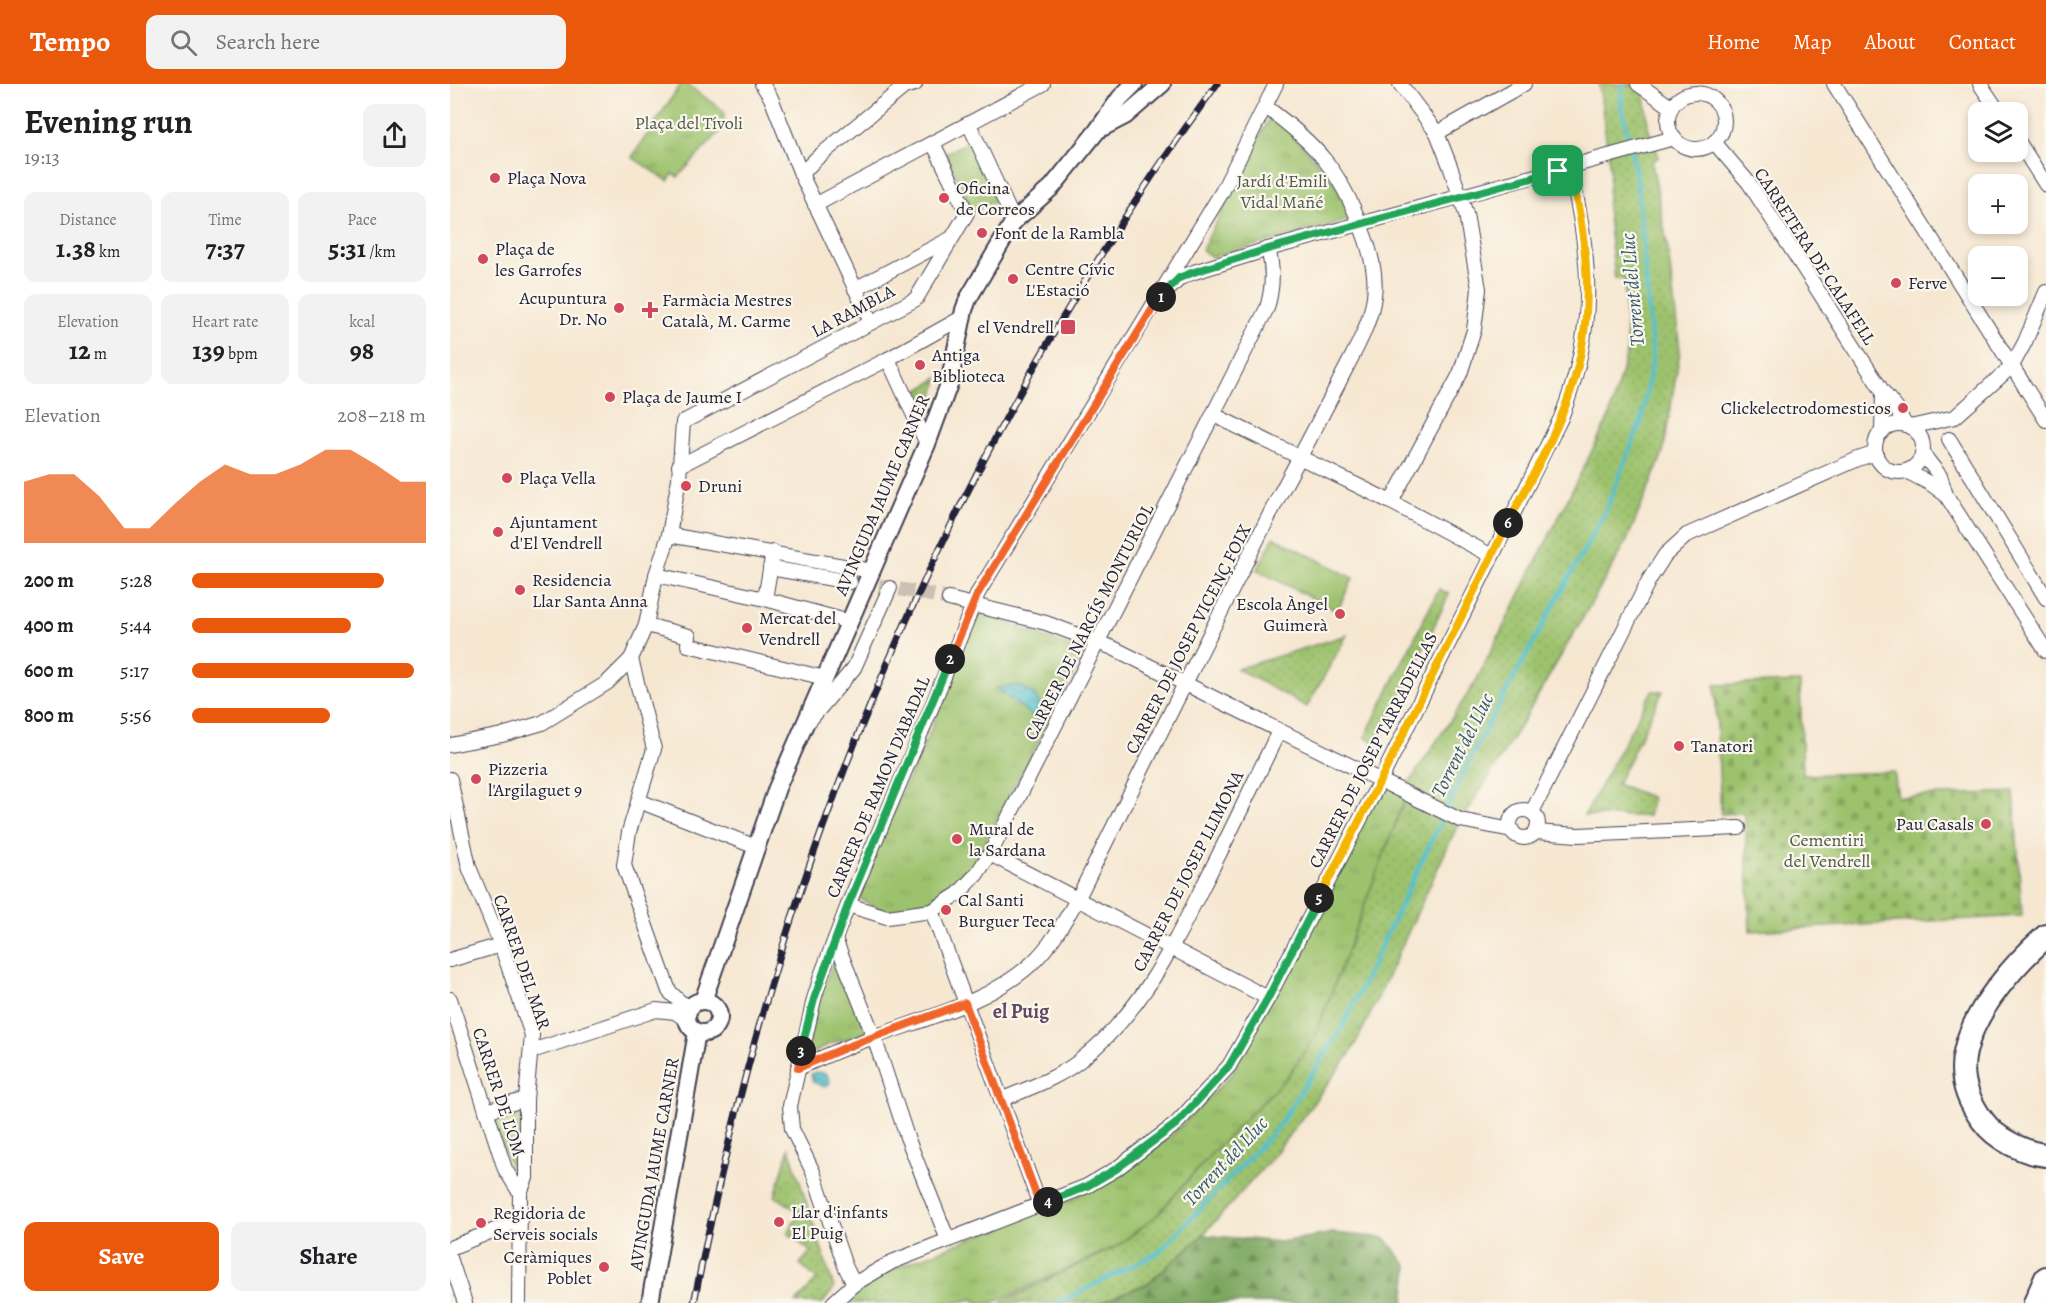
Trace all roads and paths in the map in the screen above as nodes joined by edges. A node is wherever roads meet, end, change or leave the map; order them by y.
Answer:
1 (762, 84) edge
2 (1043, 84) edge
3 (1134, 84) edge
4 (1141, 84) edge
5 (1162, 84) edge
6 (1276, 84) edge
7 (1400, 84) edge
8 (1524, 84) edge
9 (1834, 84) edge
10 (1980, 84) edge
11 (907, 85) edge
12 (1640, 85) edge
13 (1687, 89) edge
14 (1119, 91) edge
15 (1992, 102) edge
16 (1266, 107) junction
17 (1671, 107) junction
18 (1132, 110) junction
19 (969, 124) junction
20 (1097, 131) junction
21 (1437, 133) junction
22 (1674, 138) junction
23 (1714, 142) junction
24 (933, 143) junction
25 (2028, 157) edge
26 (1570, 168) junction
27 (801, 174) junction
28 (2046, 185) edge
29 (1461, 197) junction
30 (815, 205) junction
31 (1014, 221) junction
32 (1360, 224) junction
33 (952, 238) junction
34 (1268, 249) junction
35 (1182, 258) junction
36 (1219, 264) junction
37 (855, 289) junction
38 (2046, 292) edge
39 (1153, 308) junction
40 (963, 317) junction
41 (871, 322) junction
42 (888, 359) junction
43 (2012, 366) junction
44 (1882, 392) junction
45 (1214, 415) junction
46 (1955, 417) junction
47 (2046, 420) edge
48 (1907, 426) junction
49 (1882, 432) junction
50 (1948, 439) junction
51 (927, 444) junction
52 (1923, 450) junction
53 (1876, 453) junction
54 (1300, 458) junction
55 (679, 466) junction
56 (1906, 471) junction
57 (1946, 495) junction
58 (1391, 502) junction
59 (669, 535) junction
60 (773, 552) junction
61 (1492, 556) junction
62 (770, 568) junction
63 (872, 571) junction
64 (656, 575) junction
65 (850, 582) tunnel mouth
66 (890, 588) dead end
67 (2046, 598) edge
68 (765, 599) junction
69 (949, 599) tunnel mouth
70 (972, 604) junction
71 (850, 622) junction
72 (646, 625) junction
73 (1098, 642) junction
74 (2046, 651) edge
75 (631, 659) junction
76 (825, 678) junction
77 (1186, 684) junction
78 (805, 724) junction
79 (1279, 731) junction
80 (450, 745) edge
81 (450, 779) edge
82 (1380, 781) junction
83 (639, 801) junction
84 (1532, 812) junction
85 (1739, 828) dead end
86 (1512, 830) junction
87 (1536, 832) junction
88 (756, 847) junction
89 (990, 854) junction
90 (1078, 898) junction
91 (848, 905) junction
92 (932, 911) junction
93 (2046, 936) edge
94 (835, 939) junction
95 (501, 945) junction
96 (1172, 948) junction
97 (450, 960) edge
98 (669, 991) junction
99 (1268, 998) junction
100 (450, 999) edge
101 (965, 1003) junction
102 (656, 1010) junction
103 (695, 1015) junction
104 (874, 1037) junction
105 (532, 1052) junction
106 (798, 1068) junction
107 (526, 1099) junction
108 (1001, 1100) junction
109 (486, 1111) junction
110 (2046, 1155) edge
111 (520, 1194) junction
112 (1040, 1205) junction
113 (520, 1220) junction
114 (948, 1240) junction
115 (450, 1248) edge
116 (450, 1258) edge
117 (2046, 1278) edge
118 (854, 1284) junction
119 (465, 1303) edge
120 (519, 1303) edge
121 (650, 1303) edge
122 (834, 1303) edge
123 (2035, 1303) edge

1 - 27 street
2 - 19 street
3 - 14 street, AVINGUDA JAUME CARNER
4 - 18 street
5 - 18 street
6 - 16 street, CARRER DE RAMON D'ABADAL
7 - 21 street
8 - 21 street
9 - 43 street
10 - 15 street
11 - 27 street
12 - 17 street
13 - 17 street
13 - 23 street
14 - 20 street, AVINGUDA JAUME CARNER
16 - 32 street, CARRER DE JOSEP VICENÇ FOIX
16 - 35 street, CARRER DE RAMON D'ABADAL
17 - 22 street
18 - 20 street
19 - 24 street
19 - 31 street
20 - 31 street, AVINGUDA JAUME CARNER
21 - 29 street
22 - 23 street
22 - 26 street
23 - 44 street, CARRETERA DE CALAFELL
24 - 30 street
24 - 33 street, LA RAMBLA
25 - 28 street
26 - 29 street
26 - 61 street, CARRER DE JOSEP TARRADELLAS
27 - 30 street
29 - 32 street
29 - 58 street
30 - 37 street
31 - 40 street, AVINGUDA JAUME CARNER
32 - 34 street
32 - 54 street, CARRER DE JOSEP VICENÇ FOIX
33 - 37 street
33 - 41 street, LA RAMBLA
34 - 36 street
34 - 45 street, CARRER DE NARCÍS MONTURIOL
35 - 36 street
35 - 39 street, CARRER DE RAMON D'ABADAL
36 - 39 street
37 - 41 street
38 - 43 street
39 - 70 street, CARRER DE RAMON D'ABADAL
40 - 42 street
40 - 51 street, AVINGUDA JAUME CARNER
41 - 55 street, LA RAMBLA
42 - 51 street
42 - 55 street
43 - 46 street
43 - 47 street
44 - 48 street, CARRETERA DE CALAFELL
44 - 49 street
45 - 54 street
45 - 73 street, CARRER DE NARCÍS MONTURIOL
46 - 48 street
46 - 50 street
48 - 49 street
48 - 52 street
49 - 53 street
50 - 52 street
50 - 67 street
51 - 63 street, AVINGUDA JAUME CARNER
52 - 56 street
52 - 57 street
53 - 56 street
53 - 84 street
54 - 58 street
54 - 77 street, CARRER DE JOSEP VICENÇ FOIX
55 - 59 street
56 - 57 street
57 - 74 street
58 - 61 street
59 - 60 street
59 - 64 street
60 - 62 street
60 - 63 street
61 - 82 street, CARRER DE JOSEP TARRADELLAS
62 - 65 street
62 - 68 street
63 - 71 street, AVINGUDA JAUME CARNER
64 - 68 street
64 - 72 street
66 - 78 street
68 - 71 street
69 - 70 street
70 - 73 street
70 - 91 street, CARRER DE RAMON D'ABADAL
71 - 76 street, AVINGUDA JAUME CARNER
72 - 75 street
72 - 76 street
73 - 77 street
73 - 89 street, CARRER DE NARCÍS MONTURIOL
75 - 80 street
75 - 83 street
76 - 78 street, AVINGUDA JAUME CARNER
77 - 79 street
77 - 90 street, CARRER DE JOSEP VICENÇ FOIX
78 - 88 street, AVINGUDA JAUME CARNER
79 - 82 street
79 - 96 street, CARRER DE JOSEP LLIMONA
81 - 95 street, CARRER DEL MAR
82 - 86 street
82 - 99 street, CARRER DE JOSEP TARRADELLAS
83 - 88 street
83 - 98 street
84 - 86 street
84 - 87 street
85 - 87 street
86 - 87 street
88 - 103 street, AVINGUDA JAUME CARNER
89 - 90 street
89 - 92 street, CARRER DE NARCÍS MONTURIOL
90 - 96 street
90 - 101 street, CARRER DE JOSEP VICENÇ FOIX
91 - 92 street, CARRER DE NARCÍS MONTURIOL
91 - 94 street, CARRER DE RAMON D'ABADAL
92 - 101 street
93 - 110 highway
94 - 104 street
94 - 106 street, CARRER DE RAMON D'ABADAL
95 - 97 street
95 - 105 street, CARRER DEL MAR
96 - 99 street
96 - 108 street, CARRER DE JOSEP LLIMONA
98 - 102 street
98 - 103 street
99 - 112 street, CARRER DE JOSEP TARRADELLAS
100 - 109 street, CARRER DE L'OM
101 - 104 street, CARRER DE JOSEP VICENÇ FOIX
101 - 108 street
102 - 103 street
102 - 105 street
103 - 121 street, AVINGUDA JAUME CARNER
104 - 106 street, CARRER DE JOSEP VICENÇ FOIX
104 - 114 street
105 - 107 street, CARRER DEL MAR
106 - 118 street, CARRER DE RAMON D'ABADAL
107 - 109 street
107 - 111 street, CARRER DEL MAR
108 - 112 street
109 - 111 street, CARRER DE L'OM
111 - 113 street, CARRER DEL MAR
112 - 114 street, CARRER DE JOSEP TARRADELLAS
113 - 115 street
113 - 120 street, CARRER DEL MAR
114 - 118 street, CARRER DE JOSEP TARRADELLAS
116 - 119 street
117 - 123 highway
118 - 122 street, CARRER DE JOSEP TARRADELLAS

